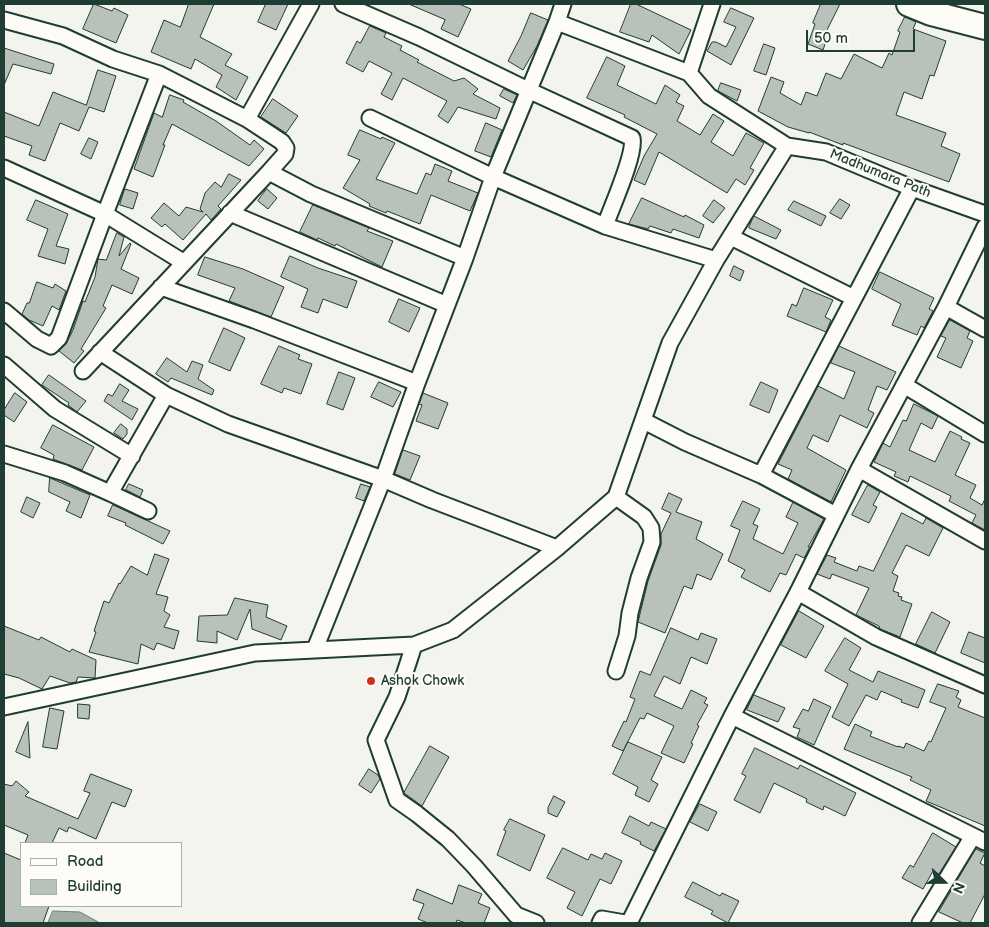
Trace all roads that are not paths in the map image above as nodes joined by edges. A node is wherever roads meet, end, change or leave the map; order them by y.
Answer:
1 (311, 4) edge
2 (343, 4) edge
3 (563, 4) edge
4 (712, 4) edge
5 (909, 4) edge
6 (4, 20) edge
7 (557, 22) junction
8 (985, 27) edge
9 (689, 73) junction
10 (159, 74) junction
11 (528, 90) junction
12 (370, 118) dead end
13 (248, 119) junction
14 (787, 146) junction
15 (4, 168) edge
16 (269, 172) junction
17 (493, 177) junction
18 (912, 188) junction
19 (230, 213) junction
20 (105, 214) junction
21 (985, 214) edge
22 (604, 226) junction
23 (985, 227) edge
24 (731, 238) junction
25 (465, 258) junction
26 (716, 260) junction
27 (183, 262) junction
28 (161, 287) junction
29 (854, 298) junction
30 (447, 305) junction
31 (946, 307) junction
32 (4, 311) edge
33 (985, 328) edge
34 (100, 352) junction
35 (4, 365) edge
36 (83, 370) dead end
37 (417, 383) junction
38 (904, 385) junction
39 (166, 395) junction
40 (644, 421) junction
41 (985, 434) edge
42 (4, 454) edge
43 (132, 456) junction
44 (859, 469) junction
45 (761, 475) junction
46 (383, 479) junction
47 (110, 492) junction
48 (616, 497) junction
49 (148, 511) dead end
50 (836, 515) junction
51 (985, 541) edge
52 (557, 548) junction
53 (798, 592) junction
54 (414, 645) junction
55 (315, 649) junction
56 (616, 671) dead end
57 (985, 685) edge
58 (4, 707) edge
59 (732, 716) junction
60 (979, 839) edge
61 (536, 923) edge
62 (600, 923) edge
63 (627, 923) edge
64 (920, 923) edge

1 - 13 street
2 - 11 street
3 - 7 street
4 - 9 street
5 - 8 main road
6 - 10 street
7 - 9 street
7 - 11 street
9 - 14 street, Madhumara Path
10 - 13 street
10 - 20 street
11 - 17 street
11 - 22 street
12 - 17 street
13 - 16 street
14 - 18 street, Madhumara Path
14 - 24 street
15 - 20 street
16 - 19 street
16 - 25 street
17 - 22 street
17 - 25 street
18 - 21 street, Madhumara Path
18 - 29 street
19 - 27 street
19 - 30 street
20 - 27 street
20 - 32 street
22 - 26 street
23 - 31 street
24 - 26 street
24 - 29 street
25 - 30 street
26 - 40 street
27 - 28 street
28 - 34 street
28 - 37 street
29 - 45 street
30 - 37 street
31 - 33 street
31 - 38 street
34 - 36 street
34 - 39 street
35 - 43 street
37 - 46 street
38 - 41 street
38 - 44 street
39 - 43 street
39 - 46 street
40 - 45 street
40 - 48 street
42 - 47 street
43 - 47 street
44 - 50 street
44 - 51 street
45 - 50 street
46 - 52 street
46 - 55 street
47 - 49 street
48 - 52 street
48 - 56 street
50 - 53 street
52 - 54 street
53 - 57 street
53 - 59 street
54 - 55 street
54 - 61 street
55 - 58 street
59 - 60 street
59 - 63 street
60 - 64 street
62 - 63 street

